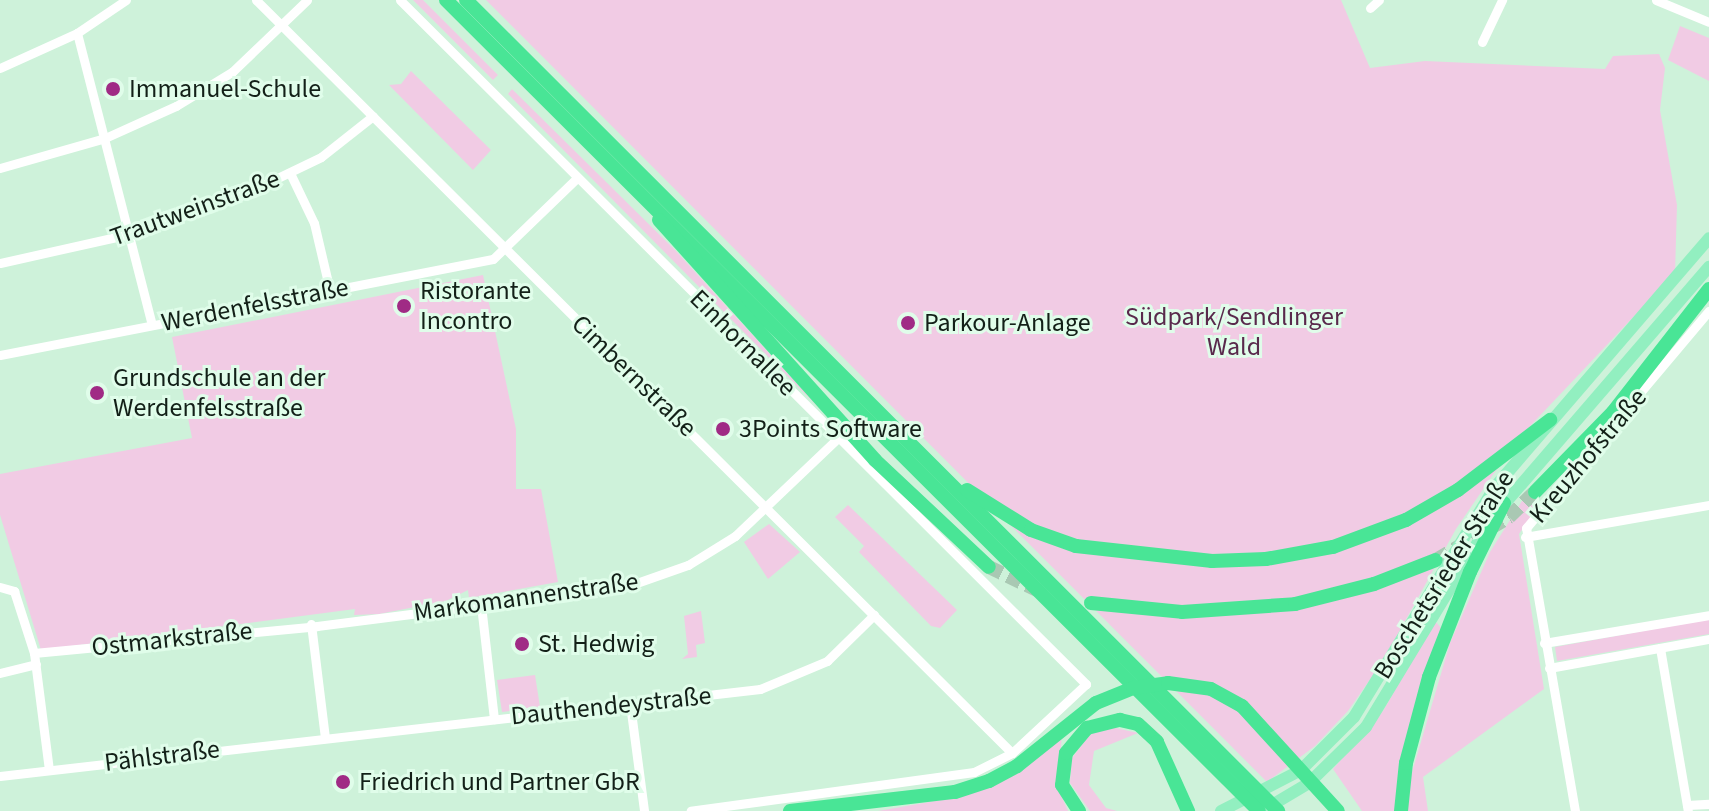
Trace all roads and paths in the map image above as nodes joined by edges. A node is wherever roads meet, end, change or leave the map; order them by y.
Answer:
1 (126, 0) edge
2 (256, 0) edge
3 (307, 0) edge
4 (400, 0) edge
5 (446, 0) edge
6 (466, 0) edge
7 (1379, 0) edge
8 (1502, 0) edge
9 (1656, 0) edge
10 (1370, 8) dead end
11 (1709, 22) edge
12 (282, 26) junction
13 (77, 33) junction
14 (1482, 42) dead end
15 (0, 68) edge
16 (373, 116) junction
17 (105, 138) junction
18 (0, 168) edge
19 (290, 173) junction
20 (577, 178) junction
21 (652, 205) junction
22 (130, 234) junction
23 (1709, 238) edge
24 (506, 248) junction
25 (0, 263) edge
26 (1709, 267) edge
27 (1709, 290) edge
28 (330, 291) junction
29 (1709, 311) edge
30 (152, 325) junction
31 (0, 355) edge
32 (1550, 420) junction
33 (837, 439) junction
34 (939, 471) junction
35 (1535, 492) tunnel mouth
36 (1504, 503) junction
37 (1709, 505) edge
38 (767, 508) junction
39 (1525, 537) junction
40 (1436, 560) tunnel mouth
41 (989, 567) tunnel mouth
42 (0, 587) edge
43 (1091, 603) dead end
44 (481, 605) junction
45 (874, 615) junction
46 (1709, 615) edge
47 (311, 624) junction
48 (1709, 639) edge
49 (1544, 643) junction
50 (1660, 648) junction
51 (35, 659) junction
52 (1549, 668) junction
53 (0, 673) edge
54 (630, 704) junction
55 (494, 719) junction
56 (325, 738) junction
57 (1012, 753) junction
58 (49, 770) junction
59 (0, 776) edge
60 (1709, 804) edge
61 (1336, 808) edge
62 (1688, 808) edge
63 (644, 811) edge
64 (691, 811) edge
65 (790, 811) edge
66 (1079, 811) edge
67 (1188, 811) edge
68 (1221, 811) edge
69 (1260, 811) edge
70 (1278, 811) edge
71 (1401, 811) edge
72 (1575, 811) edge

1 - 13 street
2 - 12 street, Cimbernstraße
3 - 12 street
4 - 20 street, Einhornallee
5 - 21 highway
6 - 34 highway
7 - 10 street
8 - 14 street
9 - 11 street
12 - 16 street, Cimbernstraße
12 - 17 street
13 - 15 street
13 - 17 street
16 - 19 street, Trautweinstraße
16 - 24 street, Cimbernstraße
17 - 18 street
17 - 22 street
19 - 22 street, Trautweinstraße
19 - 28 street
20 - 24 street
20 - 33 street, Einhornallee
21 - 41 highway
21 - 69 highway
22 - 25 street, Trautweinstraße
22 - 30 street
23 - 32 main road, Boschetsrieder Straße
24 - 28 street, Werdenfelsstraße
24 - 38 street, Cimbernstraße
26 - 36 main road, Boschetsrieder Straße
27 - 35 highway
28 - 30 street, Werdenfelsstraße
29 - 39 street, Kreuzhofstraße
30 - 31 street, Werdenfelsstraße
32 - 34 highway
32 - 68 main road, Boschetsrieder Straße
33 - 38 street, Markomannenstraße
33 - 57 street, Einhornallee
34 - 70 highway
36 - 69 main road, Boschetsrieder Straße
36 - 71 highway
37 - 39 street
38 - 44 street, Markomannenstraße
38 - 45 street, Cimbernstraße
39 - 49 street, Kreuzhofstraße
40 - 43 highway
42 - 51 street
44 - 47 street, Markomannenstraße
44 - 55 street
45 - 54 street, Dauthendeystraße
45 - 57 street, Cimbernstraße
46 - 49 street
47 - 51 street, Ostmarkstraße
47 - 56 street
48 - 50 street
49 - 52 street, Kreuzhofstraße
50 - 52 street
50 - 62 street
51 - 53 street, Ostmarkstraße
51 - 58 street
52 - 72 street, Kreuzhofstraße
54 - 55 street, Dauthendeystraße
54 - 63 street
55 - 56 street, Dauthendeystraße
56 - 58 street, Pählstraße
57 - 64 street
58 - 59 street, Pählstraße
60 - 62 street
61 - 65 highway
66 - 67 highway

